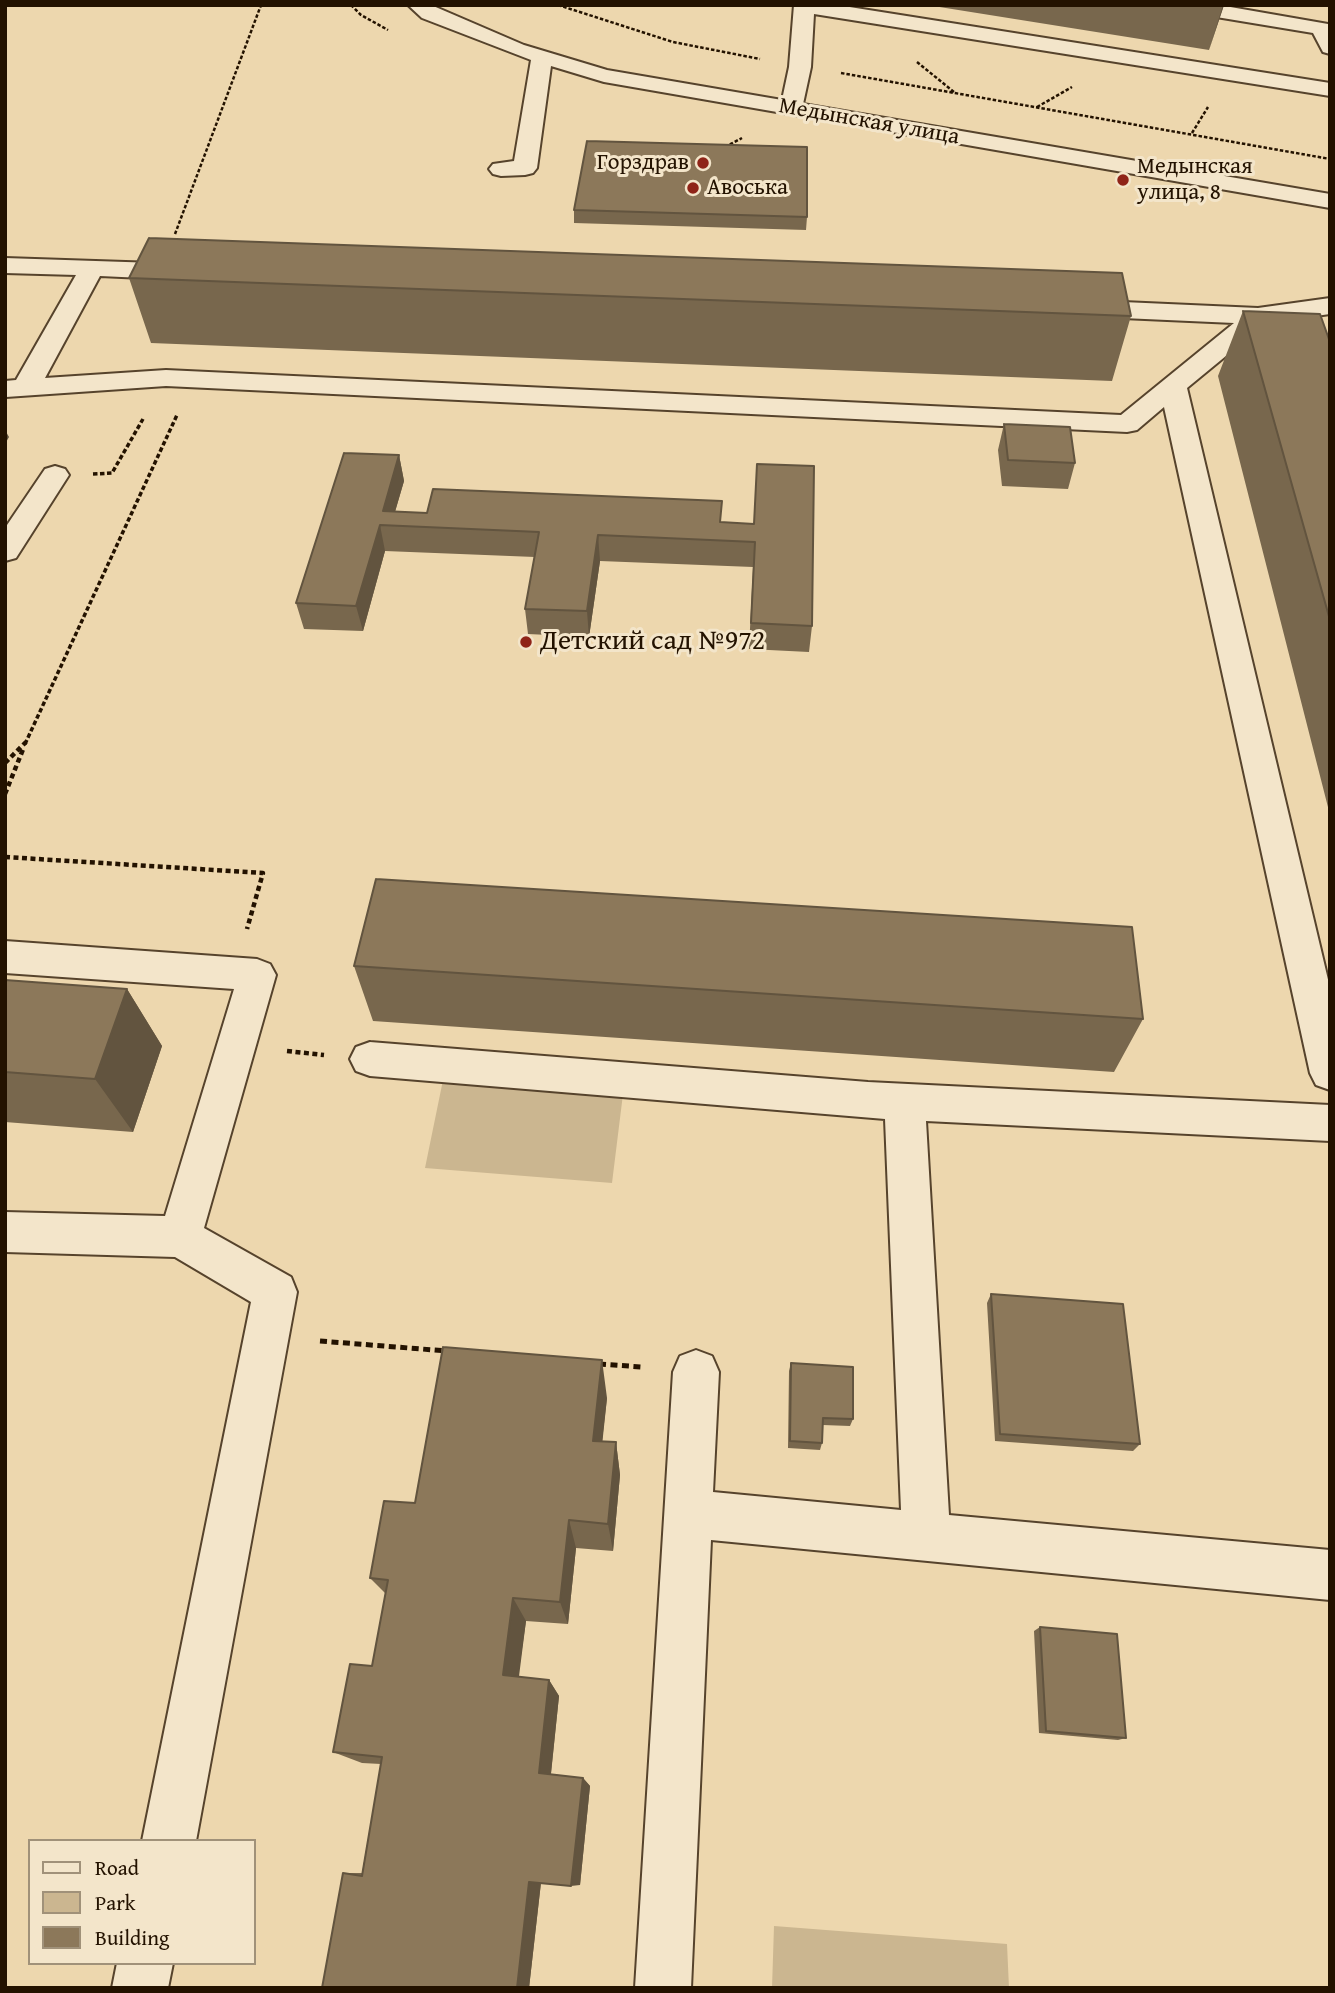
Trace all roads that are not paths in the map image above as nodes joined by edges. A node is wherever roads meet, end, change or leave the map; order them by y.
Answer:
1 (418, 5) edge
2 (1180, 5) edge
3 (804, 6) edge
4 (1247, 11) edge
5 (1325, 28) edge
6 (1330, 48) edge
7 (542, 57) junction
8 (1330, 90) edge
9 (791, 108) junction
10 (502, 169) dead end
11 (1330, 201) edge
12 (5, 265) edge
13 (92, 268) junction
14 (216, 273) edge
15 (1330, 306) edge
16 (1050, 307) edge
17 (1258, 316) junction
18 (1173, 386) junction
19 (15, 389) edge
20 (55, 475) road end
21 (5, 551) edge
22 (5, 957) edge
23 (370, 1059) road end
24 (1330, 1073) edge
25 (905, 1102) junction
26 (1330, 1123) edge
27 (5, 1232) edge
28 (180, 1237) junction
29 (695, 1372) road end
30 (688, 1514) junction
31 (926, 1537) junction
32 (1330, 1575) edge
33 (169, 1839) edge
34 (145, 1965) edge
35 (140, 1988) edge
36 (663, 1988) edge

1 - 7 street, Медынская улица
2 - 4 street
3 - 8 street
3 - 9 street
4 - 5 street
5 - 6 street
7 - 9 street, Медынская улица
7 - 10 street
9 - 11 street, Медынская улица
12 - 13 street
13 - 14 street
13 - 19 street
15 - 17 street
16 - 17 street
17 - 18 street
18 - 19 street
18 - 24 street
20 - 21 street
22 - 28 street
23 - 25 street
25 - 26 street
25 - 31 street
27 - 28 street
28 - 33 street
29 - 30 street
30 - 31 street
30 - 36 street
31 - 32 street
34 - 35 street

